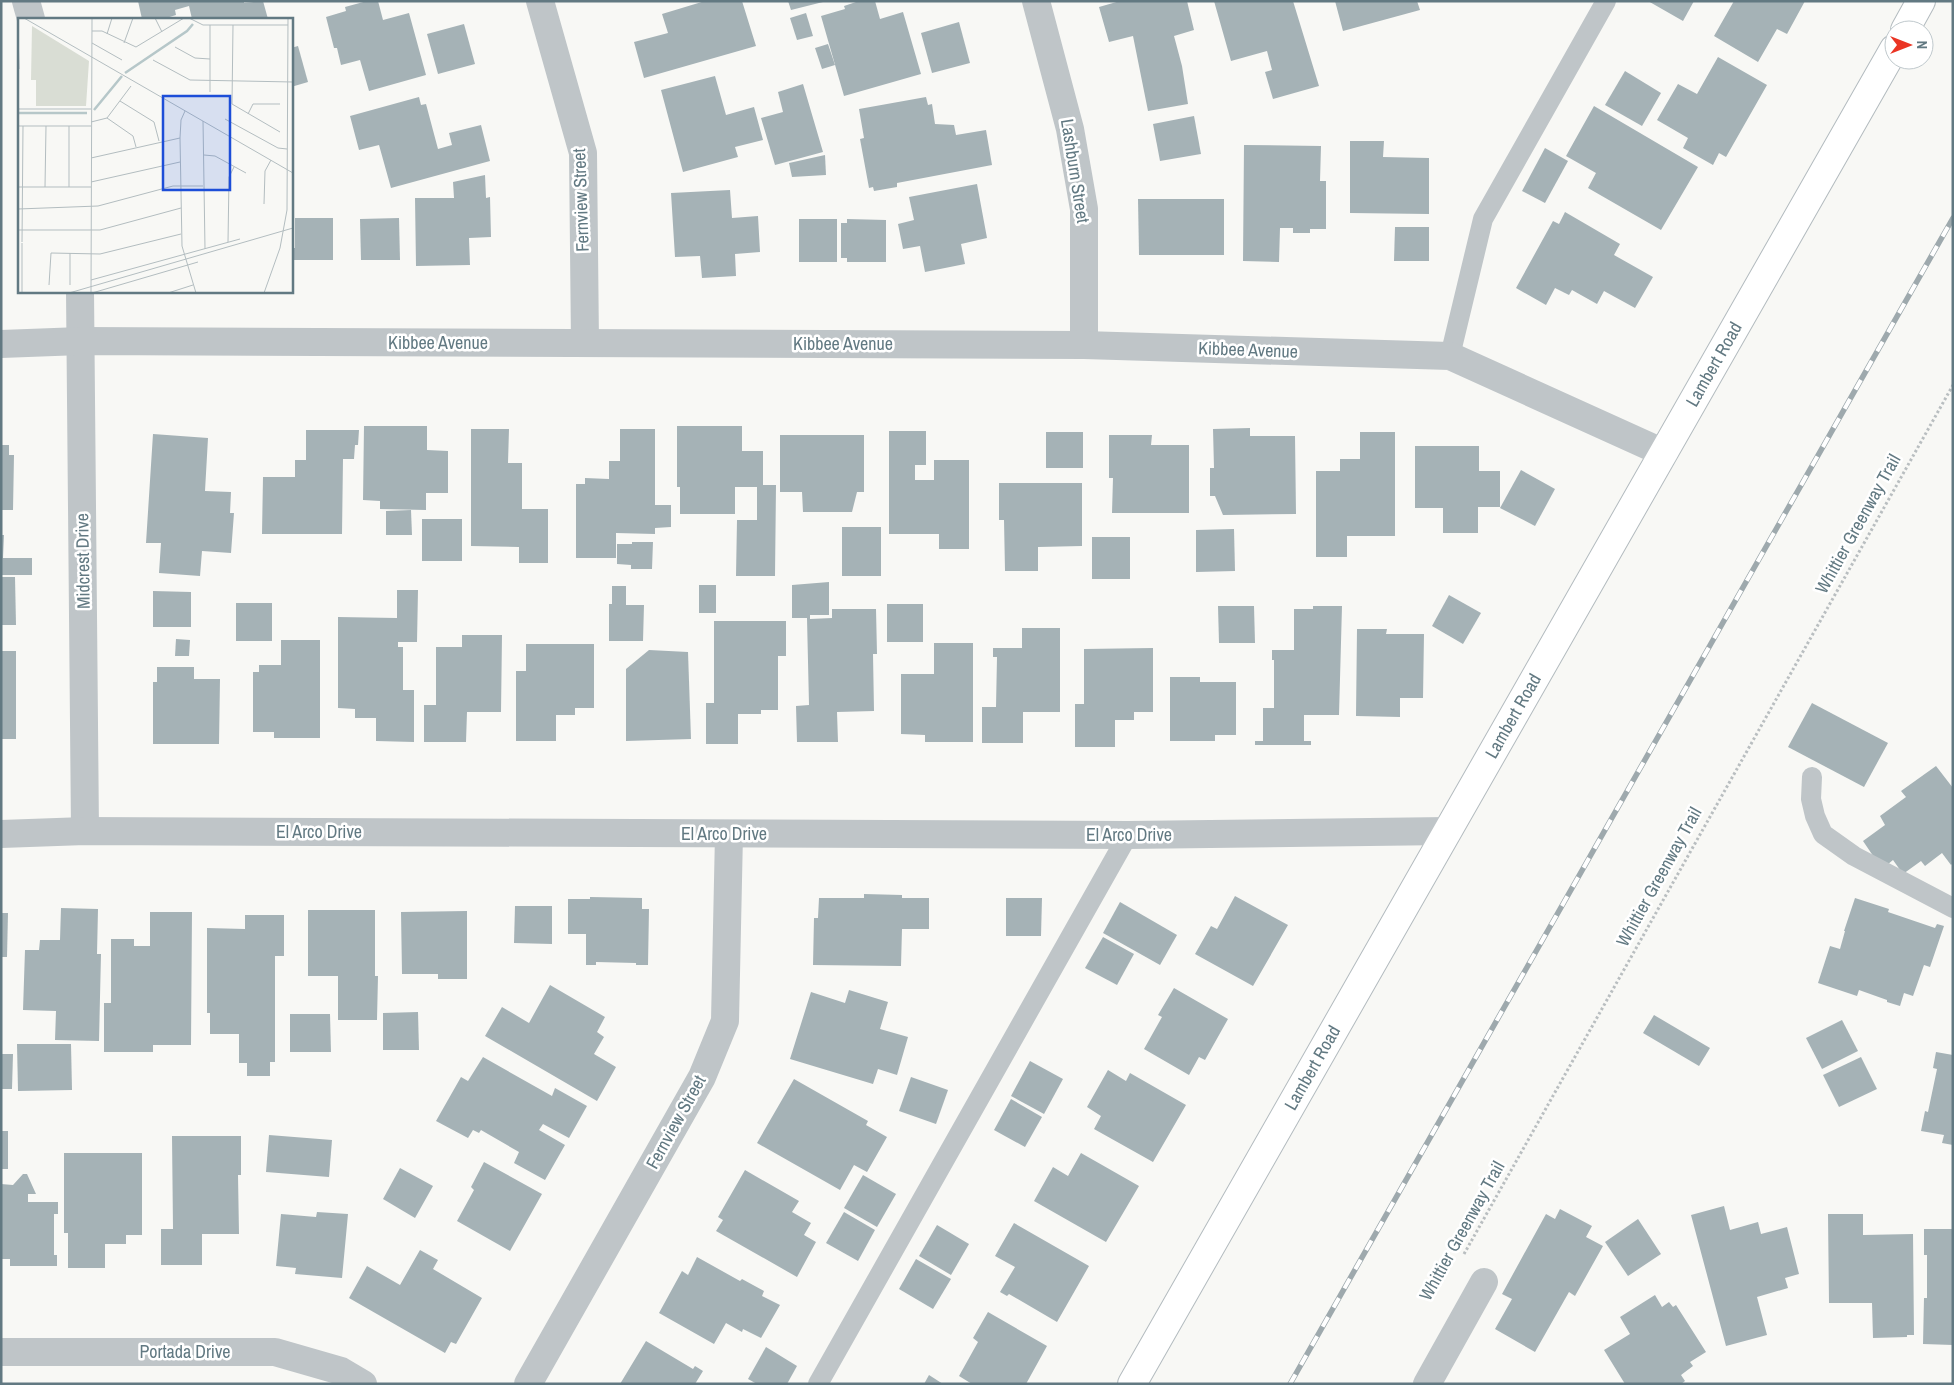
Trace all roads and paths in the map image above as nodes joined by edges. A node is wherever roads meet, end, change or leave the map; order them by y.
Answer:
1 (26, 1) edge
2 (540, 1) edge
3 (1036, 1) edge
4 (1606, 1) edge
5 (1921, 1) edge
6 (31, 18) edge
7 (1911, 20) edge
8 (1884, 67) edge
9 (80, 292) edge
10 (81, 341) junction
11 (584, 343) junction
12 (1, 344) edge
13 (1084, 346) junction
14 (1450, 356) junction
15 (1953, 385) edge
16 (1664, 453) junction
17 (1812, 777) dead end
18 (86, 831) junction
19 (1448, 831) junction
20 (1, 834) edge
21 (729, 834) junction
22 (1128, 835) junction
23 (1953, 908) edge
24 (1464, 1254) dead end
25 (1484, 1282) dead end
26 (1, 1352) edge
27 (363, 1384) edge
28 (528, 1384) edge
29 (818, 1384) edge
30 (1132, 1384) edge
31 (1427, 1384) edge

1 - 6 street
2 - 11 street, Fernview Street
3 - 13 street, Lashburn Street
4 - 14 lane
5 - 7 main road
8 - 16 main road, Lambert Road
9 - 10 street, Midcrest Drive
10 - 11 street, Kibbee Avenue
10 - 12 street, Kibbee Avenue
10 - 18 street, Midcrest Drive
11 - 13 street, Kibbee Avenue
13 - 14 street, Kibbee Avenue
14 - 16 street, Kibbee Avenue
15 - 24 path, Whittier Greenway Trail
16 - 19 main road, Lambert Road
17 - 23 lane
18 - 20 street, El Arco Drive
18 - 21 street, El Arco Drive
19 - 22 street, El Arco Drive
19 - 30 main road, Lambert Road
21 - 22 street, El Arco Drive
21 - 28 street, Fernview Street
22 - 29 lane
25 - 31 street
26 - 27 street, Portada Drive

